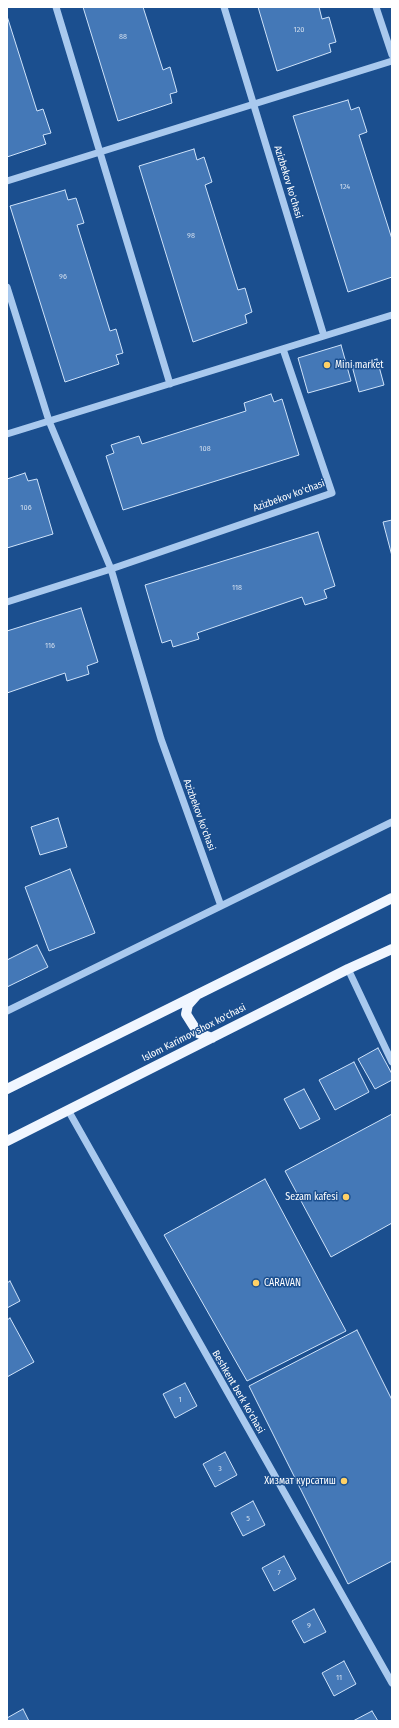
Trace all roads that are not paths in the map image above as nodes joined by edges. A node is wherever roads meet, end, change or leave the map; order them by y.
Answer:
1 (56, 7) edge
2 (224, 7) edge
3 (376, 7) edge
4 (392, 55) edge
5 (392, 61) edge
6 (254, 103) junction
7 (100, 153) junction
8 (7, 181) edge
9 (7, 287) edge
10 (392, 315) edge
11 (324, 336) junction
12 (283, 349) junction
13 (170, 384) junction
14 (48, 421) junction
15 (7, 434) edge
16 (111, 569) junction
17 (7, 602) edge
18 (392, 822) edge
19 (392, 898) edge
20 (221, 906) junction
21 (392, 949) edge
22 (348, 969) junction
23 (197, 994) junction
24 (7, 1011) edge
25 (212, 1038) junction
26 (392, 1062) edge
27 (7, 1089) edge
28 (68, 1110) junction
29 (7, 1141) edge
30 (392, 1683) edge

1 - 7 street
2 - 6 street, Azizbekov ko'chasi
3 - 4 street
5 - 6 street
6 - 7 street
6 - 11 street, Azizbekov ko'chasi
7 - 8 street
7 - 13 street
9 - 14 street, Azizbekov ko'chasi
10 - 11 street
11 - 12 street
12 - 13 street
12 - 16 street, Azizbekov ko'chasi
13 - 14 street
14 - 15 street
14 - 16 street, Azizbekov ko'chasi
16 - 17 street, Azizbekov ko'chasi
16 - 20 street, Azizbekov ko'chasi
18 - 20 street
19 - 23 main road
20 - 24 street
21 - 22 main road, Islom Karimov shox ko'chasi
22 - 25 main road, Islom Karimov shox ko'chasi
22 - 26 street
23 - 25 main road
23 - 27 main road
25 - 28 main road, Islom Karimov shox ko'chasi
28 - 29 main road, Islom Karimov shox ko'chasi
28 - 30 street, Beshkent berk ko'chasi

